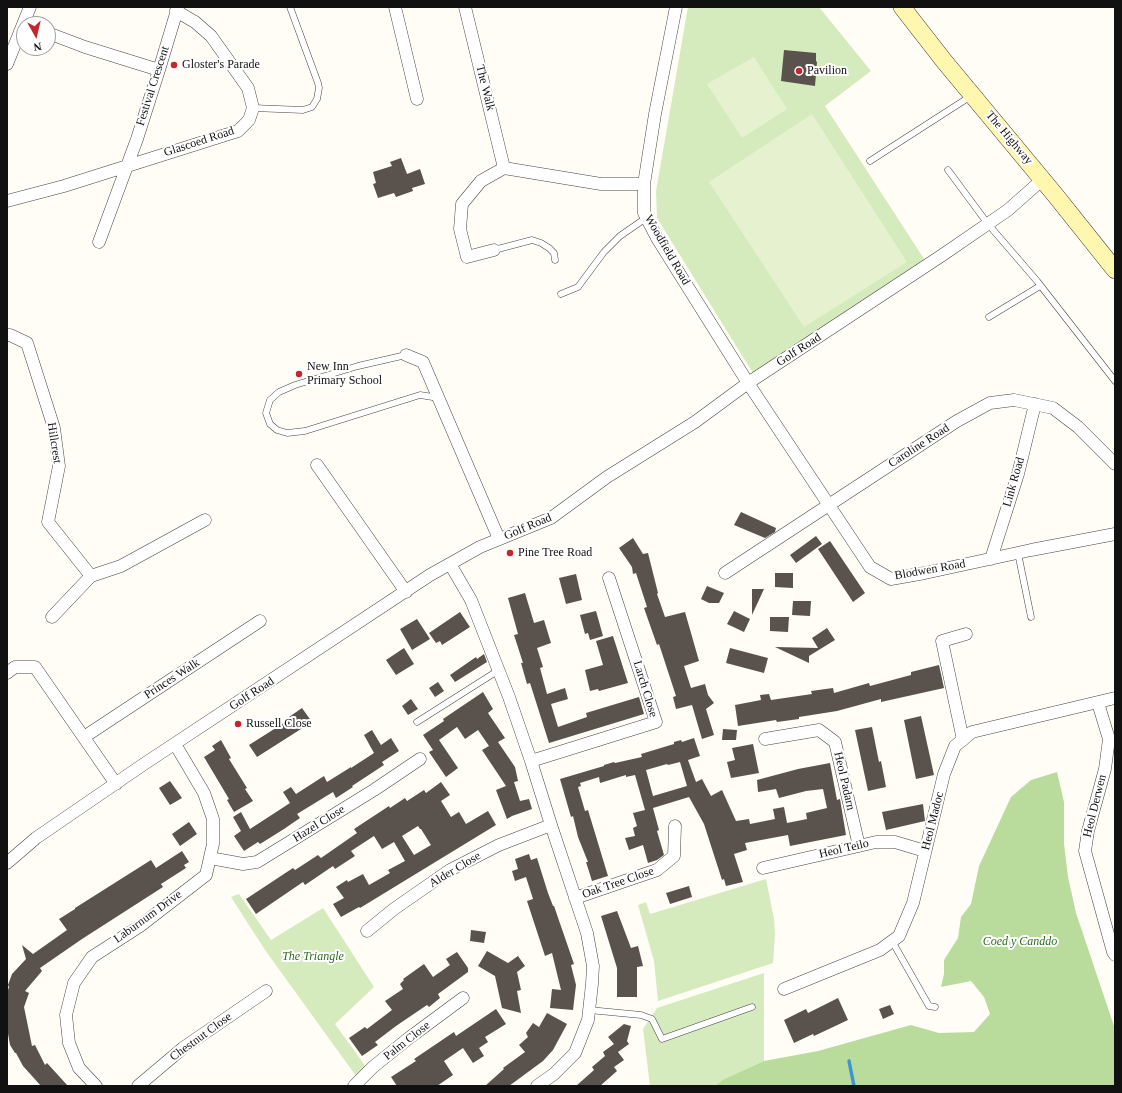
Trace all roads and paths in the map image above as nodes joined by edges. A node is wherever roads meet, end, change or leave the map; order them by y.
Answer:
1 (290, 7) edge
2 (395, 7) edge
3 (465, 7) edge
4 (676, 7) edge
5 (902, 7) edge
6 (177, 9) edge
7 (56, 36) edge
8 (16, 43) edge
9 (7, 64) edge
10 (159, 70) junction
11 (972, 95) junction
12 (417, 99) dead end
13 (253, 108) junction
14 (870, 161) dead end
15 (127, 165) junction
16 (504, 168) junction
17 (948, 170) dead end
18 (1042, 179) junction
19 (644, 184) junction
20 (7, 201) edge
21 (646, 218) junction
22 (988, 224) junction
23 (99, 242) dead end
24 (494, 250) joint
25 (555, 260) dead end
26 (1115, 270) edge
27 (1040, 286) junction
28 (561, 294) dead end
29 (989, 317) dead end
30 (7, 335) edge
31 (406, 355) joint
32 (1115, 381) edge
33 (748, 384) junction
34 (439, 398) junction
35 (1035, 404) junction
36 (1115, 464) edge
37 (317, 466) dead end
38 (829, 504) junction
39 (205, 520) dead end
40 (1115, 534) edge
41 (499, 539) junction
42 (1018, 553) junction
43 (991, 559) junction
44 (450, 564) junction
45 (725, 573) dead end
46 (91, 576) junction
47 (609, 578) dead end
48 (406, 592) junction
49 (52, 617) dead end
50 (1031, 617) dead end
51 (260, 620) dead end
52 (966, 634) dead end
53 (499, 670) junction
54 (7, 673) edge
55 (1115, 698) edge
56 (1098, 703) junction
57 (416, 722) dead end
58 (84, 737) junction
59 (765, 739) dead end
60 (963, 740) junction
61 (175, 744) junction
62 (420, 759) dead end
63 (532, 761) junction
64 (116, 784) junction
65 (551, 825) junction
66 (675, 826) dead end
67 (859, 846) junction
68 (925, 851) junction
69 (210, 858) junction
70 (7, 863) edge
71 (763, 868) dead end
72 (575, 898) junction
73 (367, 931) dead end
74 (892, 941) junction
75 (1115, 955) edge
76 (784, 989) dead end
77 (266, 991) dead end
78 (463, 998) dead end
79 (752, 1007) dead end
80 (935, 1007) dead end
81 (589, 1010) junction
82 (358, 1085) edge
83 (96, 1086) edge
84 (138, 1086) edge
85 (537, 1086) edge

1 - 13 lane
2 - 12 street
3 - 16 street, The Walk
4 - 19 street, Woodfield Road
5 - 11 street, The Highway
6 - 10 street, Festival Crescent
6 - 13 street
7 - 10 street
8 - 9 street
10 - 15 street, Festival Crescent
11 - 14 lane
11 - 18 street, The Highway
13 - 15 street, Glascoed Road
15 - 20 street
15 - 23 street, Festival Crescent
16 - 19 street
16 - 24 street
17 - 22 lane
18 - 22 street, Golf Road
18 - 26 street, The Highway
19 - 21 street, Woodfield Road
21 - 28 lane
21 - 33 street, Woodfield Road
22 - 27 lane
22 - 33 street, Golf Road
24 - 25 lane
27 - 29 lane
27 - 32 lane
30 - 46 street, Hillcrest
31 - 34 street
31 - 34 lane
33 - 38 street, Blodwen Road
33 - 41 street, Golf Road
34 - 41 street
35 - 36 street, Caroline Road
35 - 38 street, Caroline Road
35 - 43 street, Link Road
37 - 48 street
38 - 43 street, Blodwen Road
38 - 45 street, Caroline Road
39 - 46 street
40 - 42 street, Blodwen Road
41 - 44 street, Golf Road
42 - 43 street, Blodwen Road
42 - 50 lane
44 - 48 street, Golf Road
44 - 53 street
46 - 49 street
47 - 63 street, Larch Close
48 - 61 street, Golf Road
51 - 58 street, Princes Walk
52 - 60 street
53 - 57 lane
53 - 63 street
54 - 58 street
55 - 56 street, Heol Madoc
56 - 60 street, Heol Madoc
56 - 75 street, Heol Derwen
58 - 64 street
59 - 67 street, Heol Padarn
60 - 68 street, Heol Madoc
61 - 64 street, Golf Road
61 - 69 street, Laburnum Drive
62 - 69 street, Hazel Close
63 - 65 street
64 - 70 street, Golf Road
65 - 72 street
65 - 73 street, Alder Close
66 - 72 street, Oak Tree Close
67 - 68 street, Heol Teilo
67 - 71 street, Heol Teilo
68 - 74 street, Heol Madoc
69 - 83 street, Laburnum Drive
72 - 81 street
74 - 76 street, Heol Madoc
74 - 80 lane
77 - 84 street, Chestnut Close
78 - 82 street, Palm Close
79 - 81 lane
81 - 85 street

